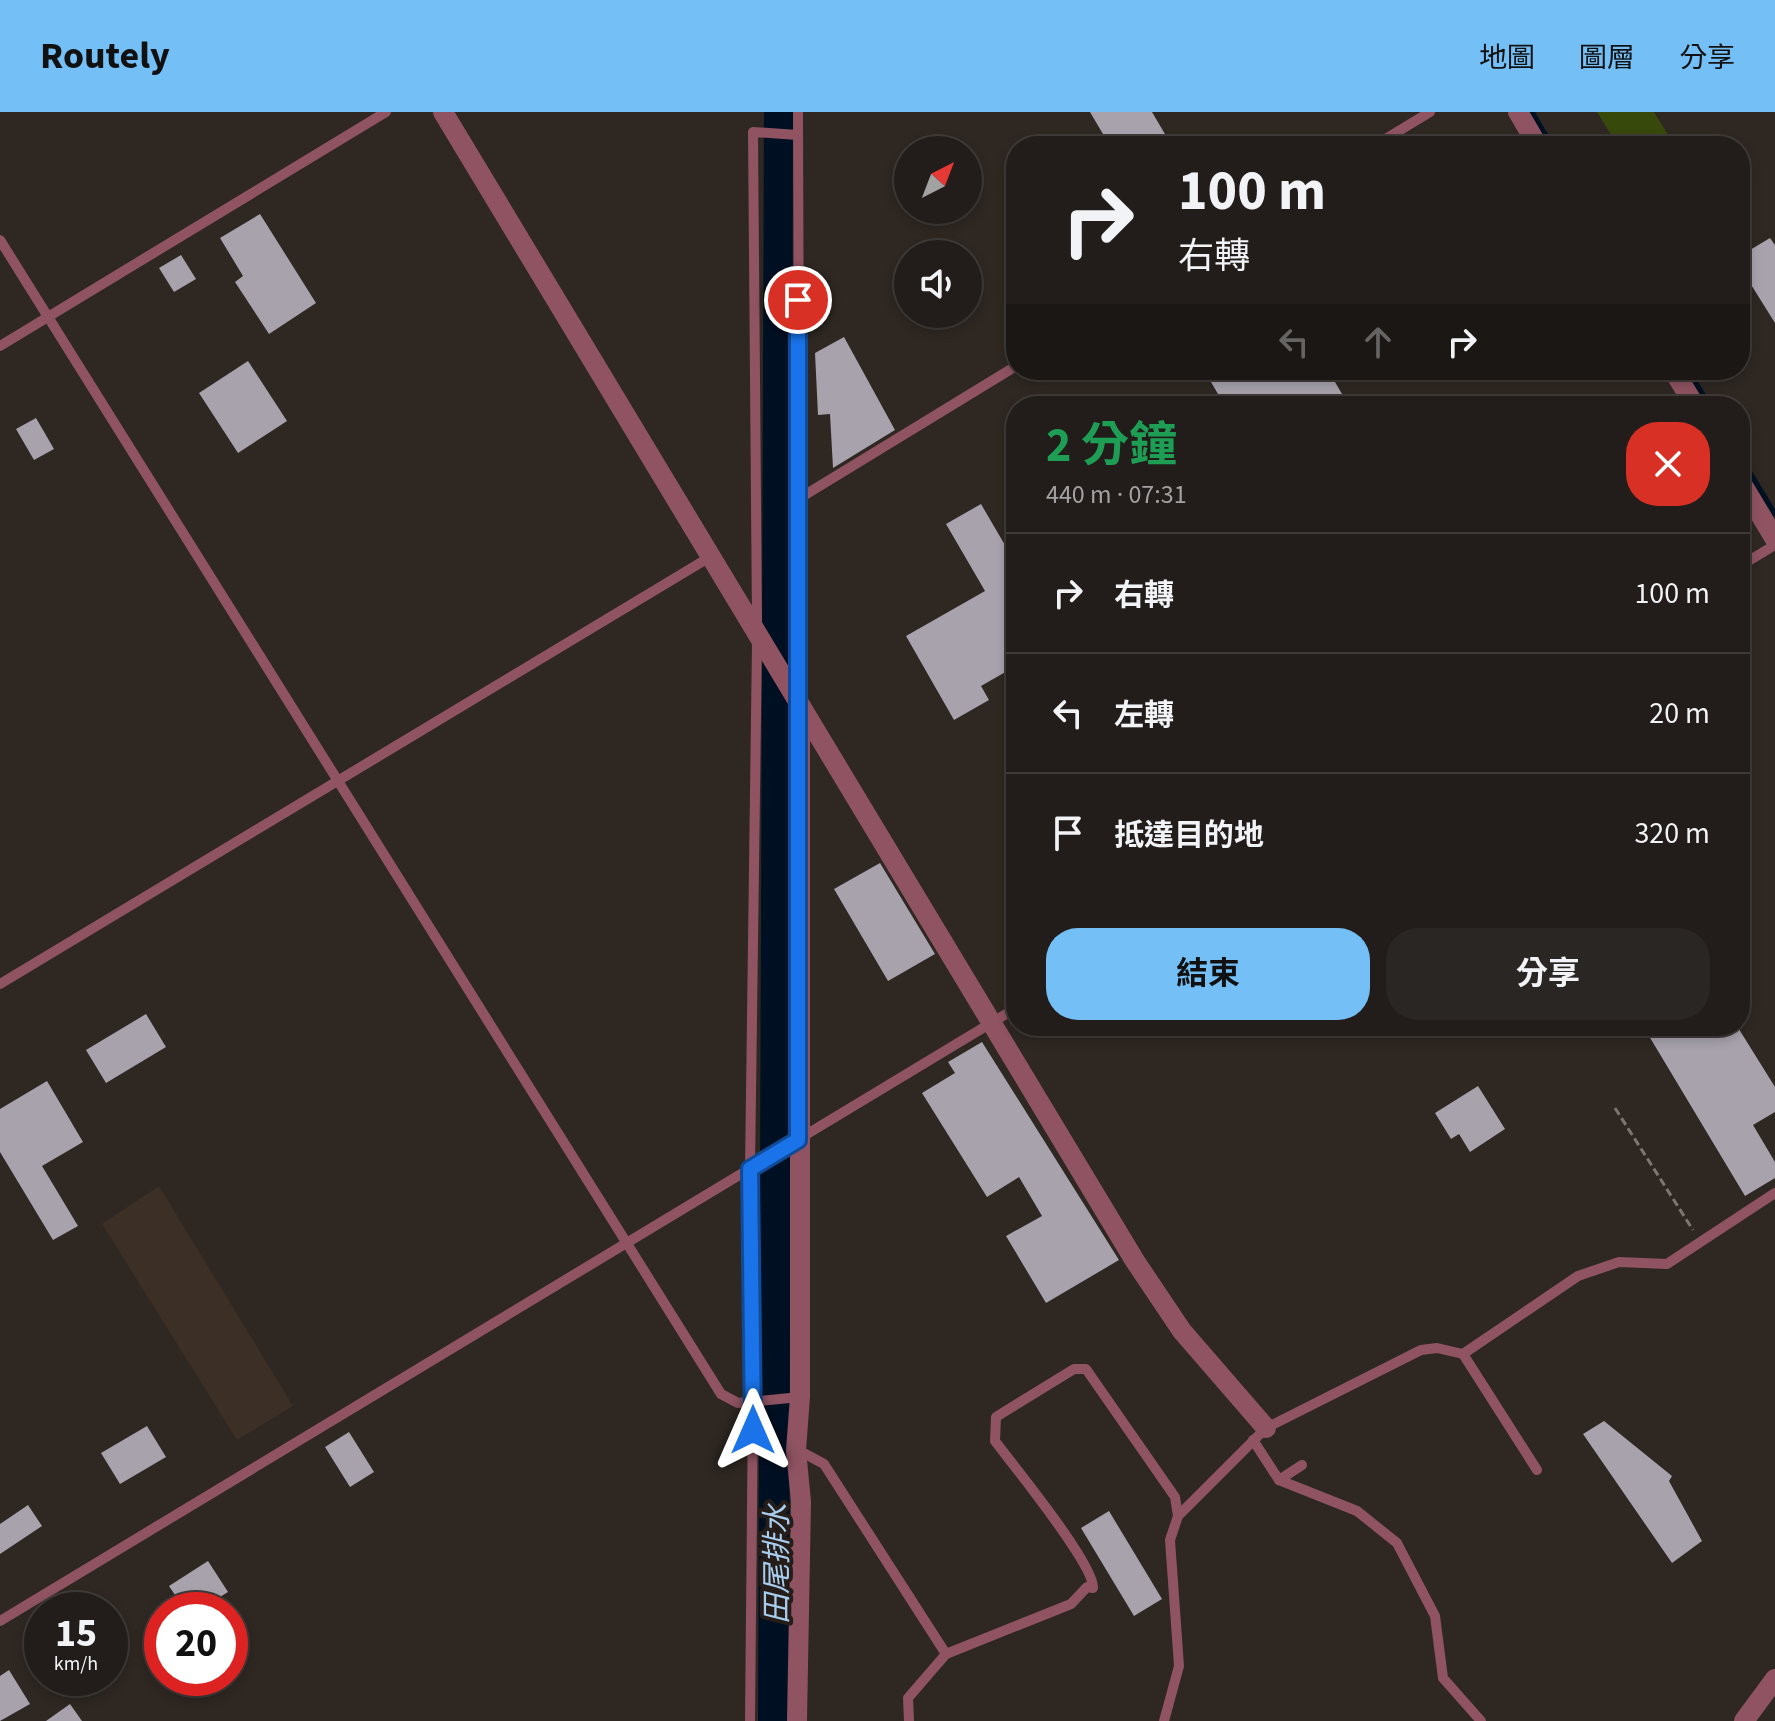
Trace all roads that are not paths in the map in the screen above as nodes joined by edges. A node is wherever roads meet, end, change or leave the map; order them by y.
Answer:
1 (386, 112) edge
2 (443, 112) edge
3 (798, 112) edge
4 (1430, 112) edge
5 (1518, 112) edge
6 (798, 135) junction
7 (1390, 136) edge
8 (1532, 136) edge
9 (0, 240) edge
10 (47, 317) junction
11 (0, 346) edge
12 (1006, 372) edge
13 (800, 498) junction
14 (1750, 498) edge
15 (1775, 539) edge
16 (1775, 545) edge
17 (710, 557) junction
18 (1750, 560) edge
19 (757, 631) junction
20 (800, 703) junction
21 (336, 780) junction
22 (0, 984) edge
23 (1006, 1014) edge
24 (991, 1024) junction
25 (798, 1140) junction
26 (750, 1169) junction
27 (1775, 1193) edge
28 (628, 1243) junction
29 (1463, 1354) junction
30 (793, 1397) junction
31 (753, 1401) junction
32 (1259, 1434) junction
33 (796, 1450) junction
34 (1302, 1465) dead end
35 (1537, 1470) dead end
36 (1279, 1480) junction
37 (1178, 1516) junction
38 (0, 1621) edge
39 (946, 1654) junction
40 (1775, 1679) edge
41 (750, 1721) edge
42 (797, 1721) edge
43 (909, 1721) edge
44 (1164, 1721) edge
45 (1481, 1721) edge
46 (1744, 1721) edge

1 - 10 lane
2 - 17 street
3 - 6 lane
4 - 7 lane
5 - 8 street
6 - 13 lane
6 - 19 lane
9 - 10 lane
10 - 11 lane
10 - 21 lane
12 - 13 lane
13 - 20 lane
14 - 15 street
16 - 18 lane
17 - 19 street
17 - 21 lane
19 - 20 street
19 - 26 lane
20 - 24 street
20 - 25 street
21 - 22 lane
21 - 28 lane
23 - 24 lane
24 - 25 lane
24 - 32 street
25 - 26 lane
25 - 30 street
26 - 28 lane
26 - 31 lane
27 - 29 lane
28 - 31 lane
28 - 38 lane
29 - 32 lane
29 - 35 lane
30 - 31 lane
30 - 33 street
31 - 41 lane
32 - 36 lane
32 - 37 lane
33 - 39 lane
33 - 42 street
34 - 36 lane
36 - 45 lane
37 - 39 lane
37 - 44 lane
39 - 43 lane
40 - 46 street

